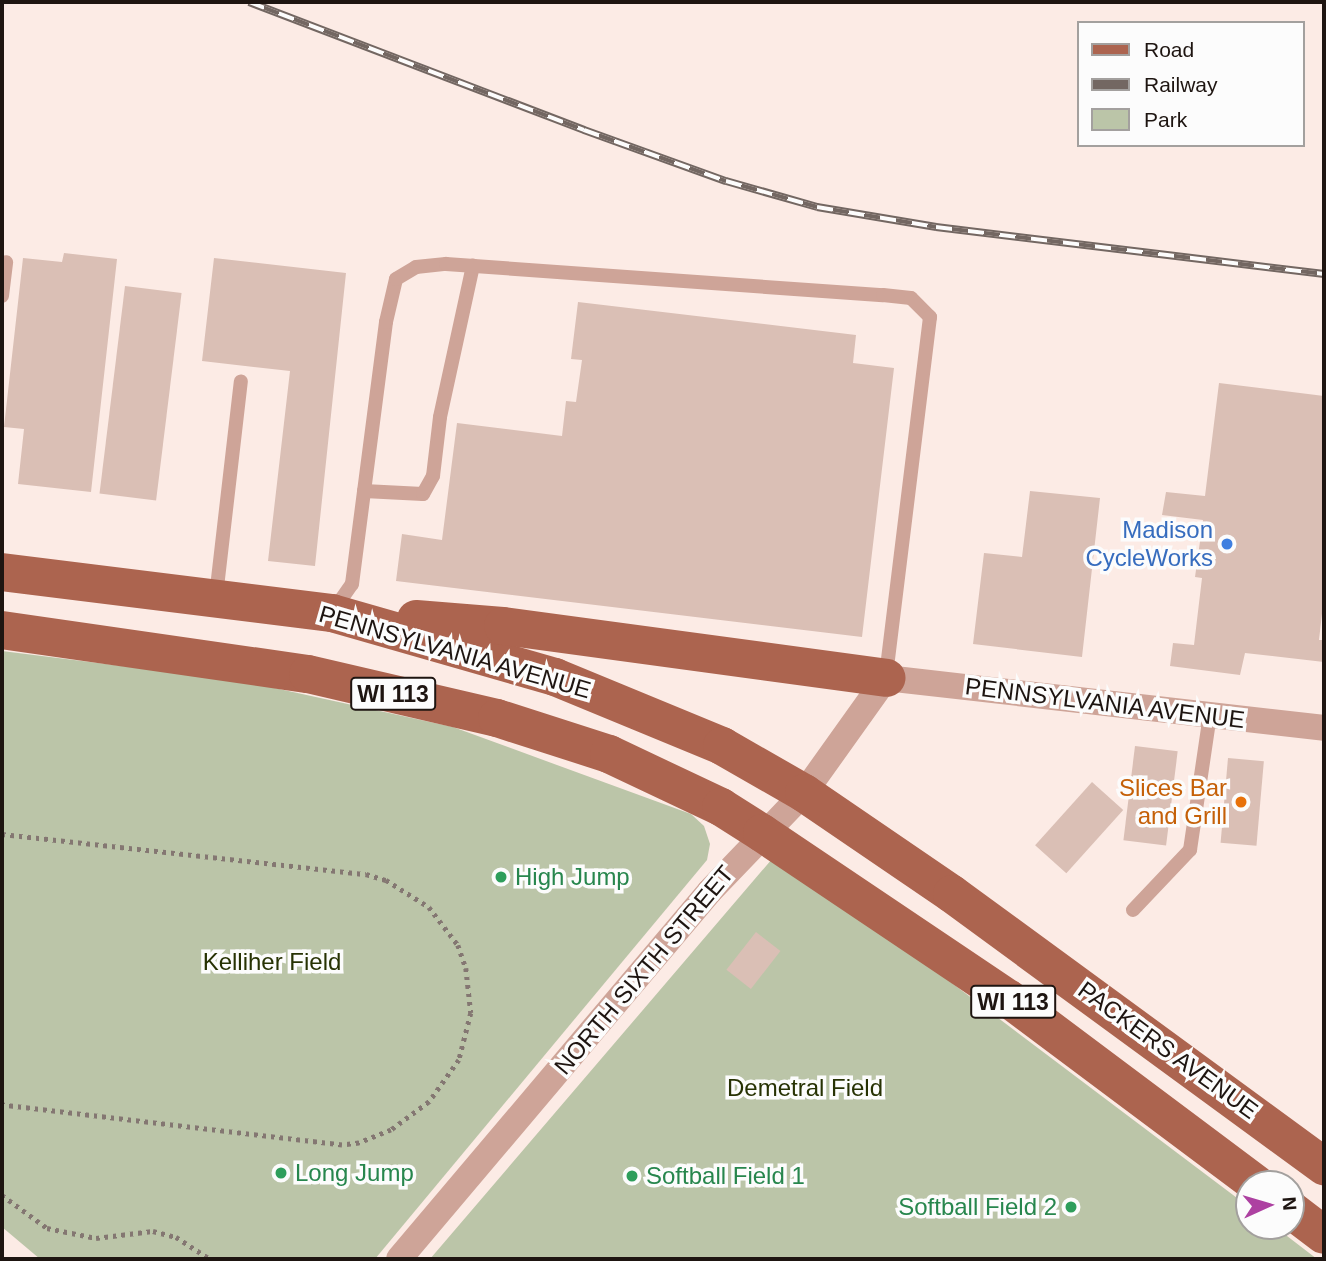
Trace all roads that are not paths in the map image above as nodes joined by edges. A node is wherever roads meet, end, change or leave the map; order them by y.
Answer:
1 (6, 262) dead end
2 (473, 266) junction
3 (2, 296) edge
4 (241, 381) dead end
5 (364, 491) junction
6 (2, 572) edge
7 (216, 598) junction
8 (332, 612) junction
9 (2, 630) edge
10 (886, 678) junction
11 (1210, 714) junction
12 (1324, 729) edge
13 (804, 793) junction
14 (762, 833) junction
15 (1133, 910) dead end
16 (1324, 1166) edge
17 (1237, 1170) edge
18 (1305, 1221) edge
19 (1324, 1235) edge
20 (399, 1259) edge

1 - 3 lane
2 - 5 lane
2 - 5 lane
2 - 10 lane
4 - 7 lane
5 - 8 lane
6 - 7 main road, PENNSYLVANIA AVENUE / WI 113
7 - 8 main road, PENNSYLVANIA AVENUE / WI 113
8 - 10 main road
8 - 13 main road, PENNSYLVANIA AVENUE / WI 113
9 - 14 main road, WI 113
10 - 11 street, PENNSYLVANIA AVENUE
10 - 13 street, NORTH SIXTH STREET
11 - 12 street, PENNSYLVANIA AVENUE
11 - 15 lane
13 - 14 street, NORTH SIXTH STREET
13 - 16 main road, PACKERS AVENUE / WI 113
14 - 17 main road, WI 113
14 - 20 street, NORTH SIXTH STREET
18 - 19 main road

